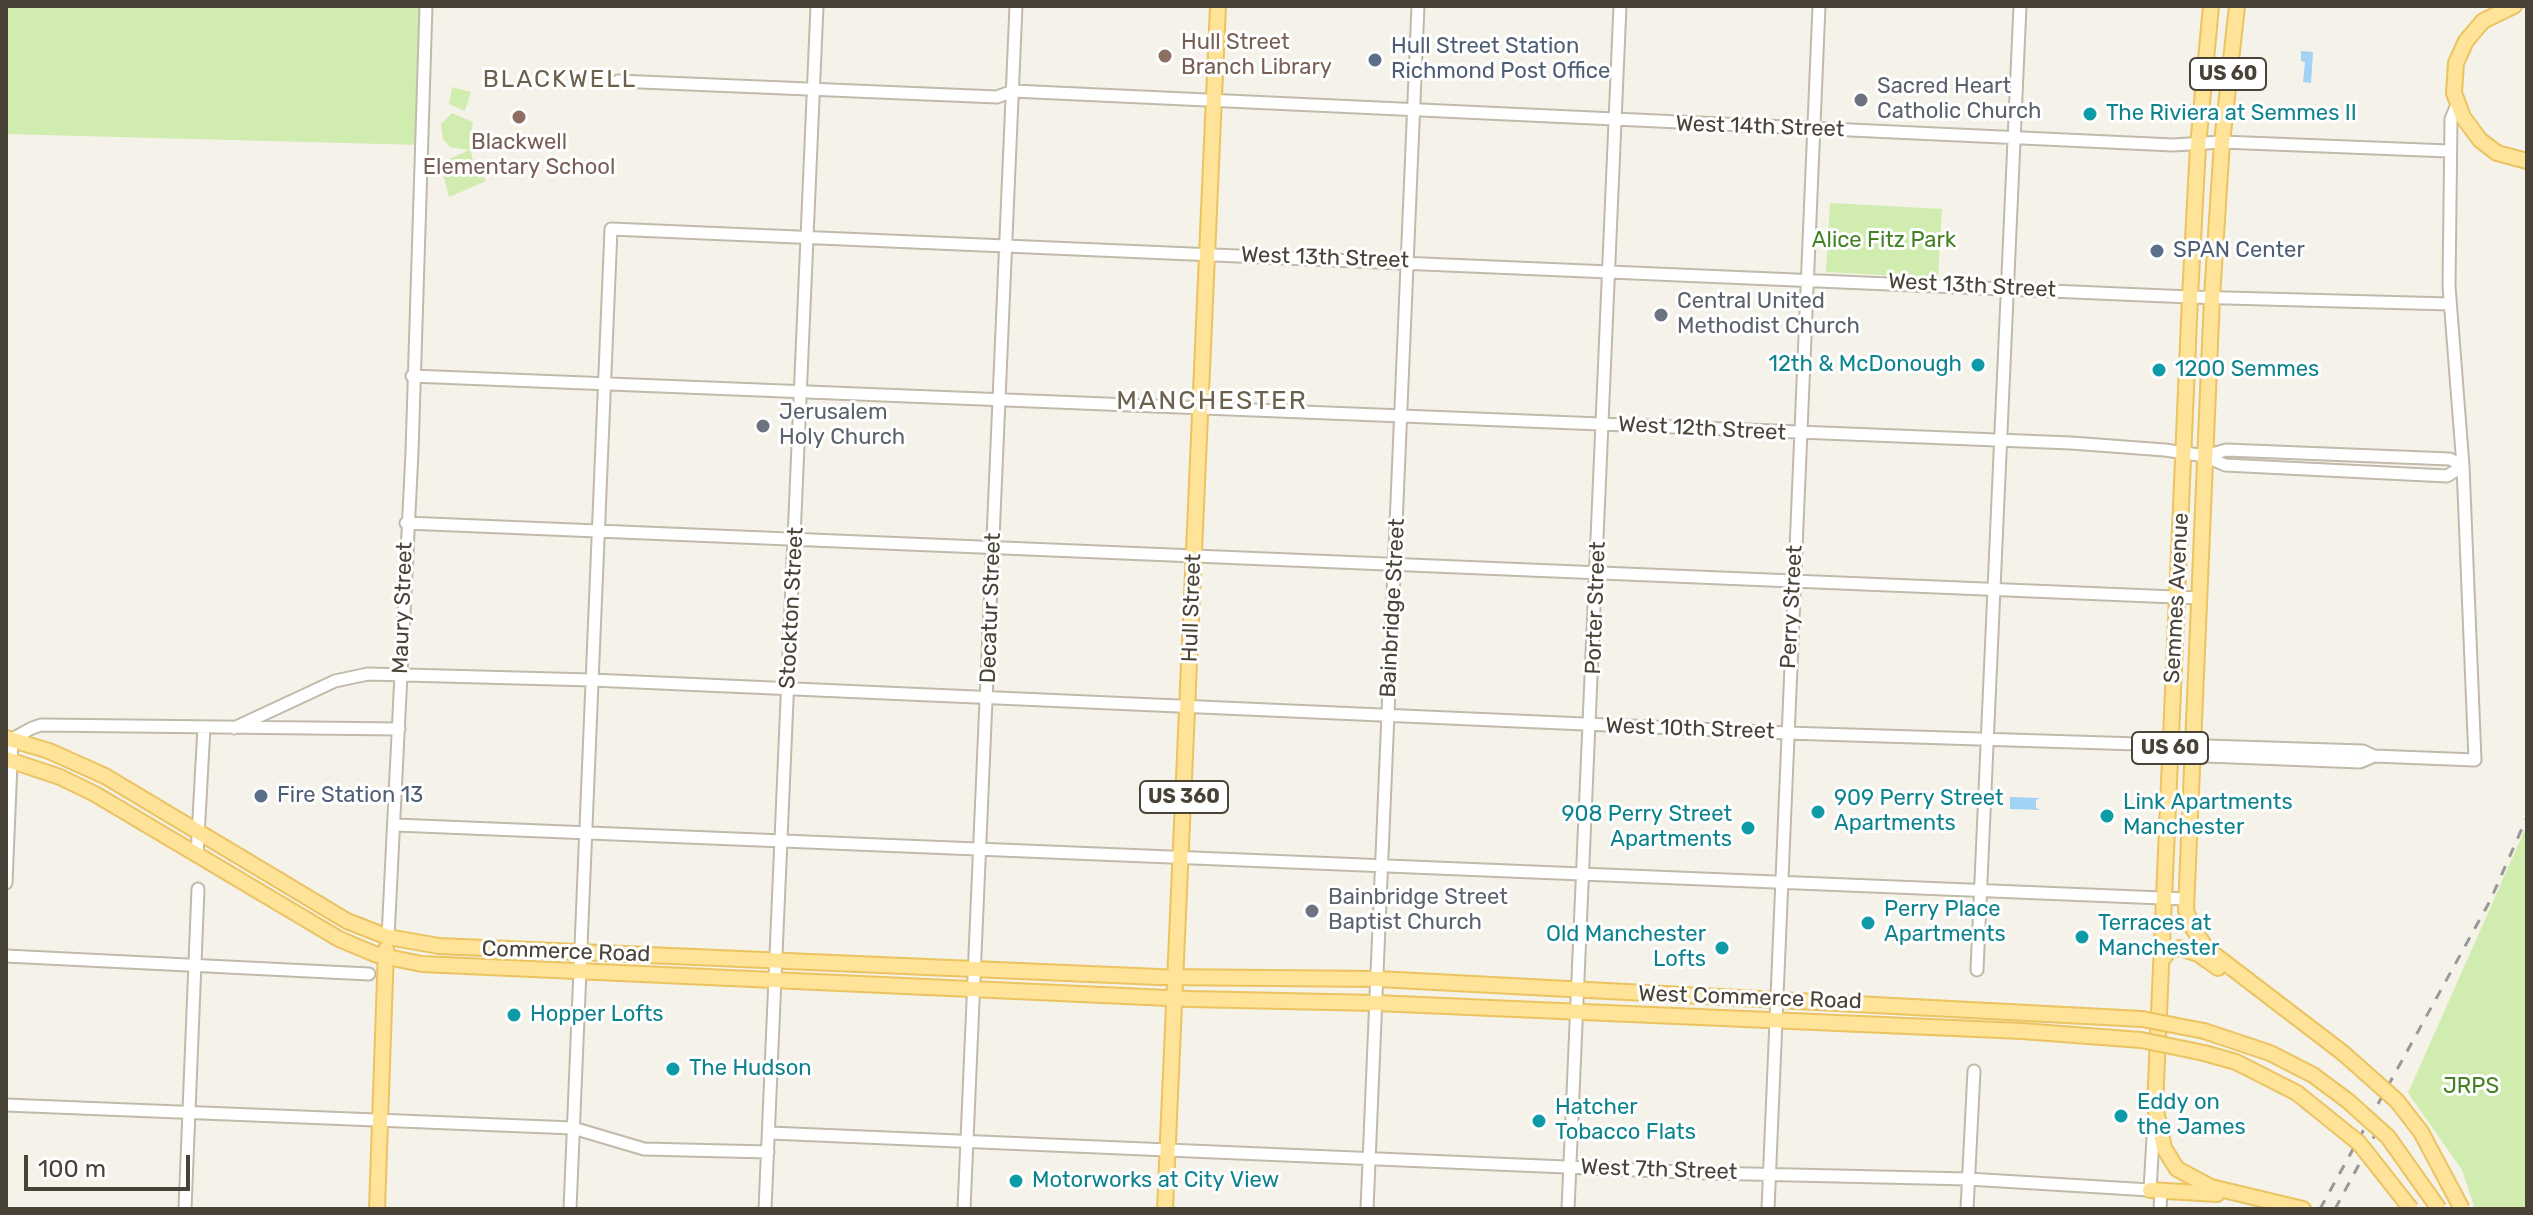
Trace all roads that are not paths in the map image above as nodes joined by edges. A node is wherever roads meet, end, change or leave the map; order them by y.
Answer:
1 (426, 6) edge
2 (817, 6) edge
3 (1016, 6) edge
4 (1218, 6) edge
5 (1418, 6) edge
6 (1620, 6) edge
7 (1819, 6) edge
8 (2020, 6) edge
9 (2211, 6) edge
10 (2237, 6) edge
11 (2514, 6) edge
12 (618, 81) dead end
13 (813, 88) junction
14 (1013, 91) junction
15 (1213, 103) junction
16 (2457, 105) junction
17 (1414, 112) junction
18 (1614, 120) junction
19 (1814, 129) junction
20 (2014, 137) junction
21 (2222, 142) junction
22 (2198, 146) junction
23 (2449, 151) junction
24 (2527, 161) edge
25 (807, 236) junction
26 (1006, 245) junction
27 (1207, 253) junction
28 (1407, 262) junction
29 (1609, 270) junction
30 (1807, 279) junction
31 (2007, 288) junction
32 (2190, 297) junction
33 (2212, 297) junction
34 (2450, 304) junction
35 (412, 376) junction
36 (605, 382) junction
37 (802, 390) junction
38 (1000, 399) junction
39 (1199, 407) junction
40 (1401, 416) junction
41 (1604, 424) junction
42 (1800, 433) junction
43 (2001, 441) junction
44 (2183, 452) junction
45 (2205, 456) junction
46 (2463, 466) junction
47 (406, 523) junction
48 (597, 531) junction
49 (795, 541) junction
50 (993, 545) junction
51 (1194, 555) junction
52 (1395, 565) junction
53 (1598, 574) junction
54 (1793, 584) junction
55 (1994, 591) junction
56 (2178, 598) junction
57 (2199, 598) junction
58 (400, 675) junction
59 (592, 680) junction
60 (788, 690) junction
61 (987, 698) junction
62 (1188, 708) junction
63 (1388, 715) junction
64 (1591, 725) junction
65 (204, 727) junction
66 (234, 728) junction
67 (399, 729) junction
68 (1787, 733) junction
69 (9, 739) edge
70 (1990, 740) junction
71 (2170, 745) junction
72 (2193, 750) junction
73 (8, 760) edge
74 (396, 825) junction
75 (588, 832) junction
76 (199, 833) junction
77 (782, 840) junction
78 (981, 849) junction
79 (197, 855) junction
80 (1181, 857) junction
81 (1382, 864) junction
82 (1585, 873) junction
83 (1779, 881) junction
84 (6, 883) edge
85 (198, 889) dead end
86 (1982, 890) junction
87 (2165, 898) junction
88 (2186, 899) junction
89 (388, 937) junction
90 (581, 952) junction
91 (6, 956) edge
92 (386, 957) junction
93 (2162, 960) junction
94 (777, 961) junction
95 (194, 966) junction
96 (976, 970) junction
97 (1977, 970) dead end
98 (580, 973) junction
99 (369, 974) dead end
100 (1177, 977) junction
101 (1378, 979) junction
102 (776, 981) junction
103 (2257, 988) junction
104 (975, 990) junction
105 (1576, 991) junction
106 (1175, 998) junction
107 (1777, 1000) junction
108 (1376, 1003) junction
109 (1575, 1012) junction
110 (1776, 1021) junction
111 (1974, 1071) dead end
112 (6, 1105) edge
113 (2155, 1106) junction
114 (189, 1112) junction
115 (381, 1120) junction
116 (573, 1128) junction
117 (770, 1133) junction
118 (967, 1144) junction
119 (1168, 1147) junction
120 (768, 1152) junction
121 (1368, 1159) junction
122 (1569, 1167) junction
123 (1771, 1175) junction
124 (1968, 1179) junction
125 (2155, 1190) junction
126 (2242, 1196) junction
127 (2301, 1208) edge
128 (185, 1209) edge
129 (377, 1209) edge
130 (570, 1209) edge
131 (765, 1209) edge
132 (964, 1209) edge
133 (1165, 1209) edge
134 (1367, 1209) edge
135 (1568, 1209) edge
136 (1768, 1209) edge
137 (1967, 1209) edge
138 (2160, 1209) edge
139 (2411, 1209) edge
140 (2439, 1209) edge
141 (2462, 1209) edge

1 - 35 street, Maury Street
2 - 13 street, Stockton Street
3 - 14 street, Decatur Street
4 - 15 main road, Hull Street / US 360
5 - 17 street, Bainbridge Street
6 - 18 street, Porter Street
7 - 19 street, Perry Street
8 - 20 street
9 - 22 main road, Semmes Avenue / US 60
10 - 21 main road, Semmes Avenue / US 60
11 - 16 main road
12 - 13 street, West 14th Street
13 - 14 street, West 14th Street
13 - 25 street, Stockton Street
14 - 15 street, West 14th Street
14 - 26 street, Decatur Street
15 - 17 street, West 14th Street
15 - 27 main road, Hull Street / US 360
16 - 23 street
16 - 24 main road
17 - 18 street, West 14th Street
17 - 28 street, Bainbridge Street
18 - 19 street, West 14th Street
18 - 29 street, Porter Street
19 - 20 street, West 14th Street
19 - 30 street, Perry Street
20 - 22 street, West 14th Street
20 - 31 street
21 - 22 street, West 14th Street
21 - 23 street, West 14th Street
21 - 33 main road, Semmes Avenue / US 60
22 - 32 main road, Semmes Avenue / US 60
23 - 34 street
25 - 26 street, West 13th Street
25 - 36 street, West 13th Street
25 - 37 street, Stockton Street
26 - 27 street, West 13th Street
26 - 38 street, Decatur Street
27 - 28 street, West 13th Street
27 - 39 main road, Hull Street / US 360
28 - 29 street, West 13th Street
28 - 40 street, Bainbridge Street
29 - 30 street, West 13th Street
29 - 41 street, Porter Street
30 - 31 street, West 13th Street
30 - 42 street, Perry Street
31 - 32 street, West 13th Street
31 - 43 street
32 - 33 street, West 13th Street
32 - 44 main road, Semmes Avenue / US 60
33 - 34 street, West 13th Street
33 - 45 main road, Semmes Avenue / US 60
34 - 46 street
35 - 36 street, West 12th Street
35 - 47 street, Maury Street
36 - 37 street, West 12th Street
36 - 48 street
37 - 38 street, West 12th Street
37 - 49 street, Stockton Street
38 - 39 street, West 12th Street
38 - 50 street, Decatur Street
39 - 40 street, West 12th Street
39 - 51 main road, Hull Street / US 360
40 - 41 street, West 12th Street
40 - 52 street, Bainbridge Street
41 - 42 street, West 12th Street
41 - 53 street, Porter Street
42 - 43 street, West 12th Street
42 - 54 street, Perry Street
43 - 44 street, West 12th Street
43 - 55 street
44 - 45 street, West 12th Street
44 - 56 main road, Semmes Avenue / US 60
45 - 46 street, West 12th Street
45 - 57 main road, Semmes Avenue / US 60
46 - 72 street, West 10th Street
47 - 48 street
47 - 58 street, Maury Street
48 - 49 street
48 - 59 street
49 - 50 street
49 - 60 street, Stockton Street
50 - 51 street
50 - 61 street, Decatur Street
51 - 52 street
51 - 62 main road, Hull Street / US 360
52 - 53 street
52 - 63 street, Bainbridge Street
53 - 54 street
53 - 64 street, Porter Street
54 - 55 street
54 - 68 street, Perry Street
55 - 56 street
55 - 70 street
56 - 57 street
56 - 71 main road, Semmes Avenue / US 60
57 - 72 main road, Semmes Avenue / US 60
58 - 59 street, West 10th Street
58 - 66 street, West 10th Street
58 - 67 street, Maury Street
59 - 60 street, West 10th Street
59 - 75 street
60 - 61 street, West 10th Street
60 - 77 street, Stockton Street
61 - 62 street, West 10th Street
61 - 78 street, Decatur Street
62 - 63 street, West 10th Street
62 - 80 main road, Hull Street / US 360
63 - 64 street, West 10th Street
63 - 81 street, Bainbridge Street
64 - 68 street, West 10th Street
64 - 82 street, Porter Street
65 - 66 street
65 - 69 street
65 - 76 street
66 - 67 street
67 - 74 street, Maury Street
68 - 70 street, West 10th Street
68 - 83 street, Perry Street
69 - 73 street
69 - 76 main road, Commerce Road
70 - 71 street, West 10th Street
70 - 86 street
71 - 72 street, West 10th Street
71 - 87 main road, Semmes Avenue / US 60
72 - 88 main road, Semmes Avenue / US 60
73 - 79 main road, Commerce Road
73 - 84 street
74 - 75 street
74 - 89 street, Maury Street
75 - 77 street
75 - 90 street
76 - 79 street
76 - 89 main road, Commerce Road
77 - 78 street
77 - 94 street, Stockton Street
78 - 80 street
78 - 96 street, Decatur Street
79 - 92 main road, Commerce Road
80 - 81 street
80 - 100 main road, Hull Street / US 360
81 - 82 street
81 - 101 street, Bainbridge Street
82 - 83 street
82 - 105 street, Porter Street
83 - 86 street
83 - 107 street, Perry Street
85 - 95 street
86 - 87 street
86 - 97 street
87 - 88 street
87 - 93 main road, Semmes Avenue / US 60
88 - 103 main road, US 60
89 - 90 main road, Commerce Road
89 - 92 main road, Maury Street
90 - 94 main road, Commerce Road
90 - 98 street
91 - 95 street
92 - 98 main road, Commerce Road
92 - 115 main road, Maury Street
93 - 103 main road
93 - 113 main road, Semmes Avenue / US 60
94 - 96 main road, Commerce Road
94 - 102 street, Stockton Street
95 - 99 street
95 - 114 street
96 - 100 main road, Commerce Road
96 - 104 street, Decatur Street
98 - 102 main road, Commerce Road
98 - 116 street
100 - 101 main road, West Commerce Road
100 - 106 main road, Hull Street / US 360
101 - 105 main road, West Commerce Road
101 - 108 street, Bainbridge Street
102 - 104 main road, Commerce Road
102 - 117 street, Stockton Street
103 - 141 main road, US 60, bridge
104 - 106 main road, Commerce Road
104 - 118 street, Decatur Street
105 - 107 main road, West Commerce Road
105 - 109 street, Porter Street
106 - 108 main road, West Commerce Road
106 - 119 main road, Hull Street / US 360
107 - 110 street, Perry Street
107 - 140 main road, West Commerce Road, bridge
108 - 109 main road, West Commerce Road
108 - 121 street, Bainbridge Street
109 - 110 main road, West Commerce Road
109 - 122 street, Porter Street
110 - 123 street, Perry Street
110 - 139 main road, West Commerce Road, bridge
111 - 124 street
112 - 114 street
113 - 125 street, Semmes Avenue
113 - 126 main road, US 60
114 - 115 street
114 - 128 street
115 - 116 street
115 - 129 main road, Maury Street
116 - 120 street
116 - 130 street
117 - 118 street, West 7th Street
117 - 120 street, Stockton Street
118 - 119 street, West 7th Street
118 - 132 street, Decatur Street
119 - 121 street, West 7th Street
119 - 133 main road, Hull Street / US 360
120 - 131 street, Stockton Street
121 - 122 street, West 7th Street
121 - 134 street, Bainbridge Street
122 - 123 street, West 7th Street
122 - 135 street, Porter Street
123 - 124 street, West 7th Street
123 - 136 street, Perry Street
124 - 125 street, West 7th Street
124 - 137 street
125 - 126 main road
125 - 138 street, Semmes Avenue
126 - 127 main road, US 60

